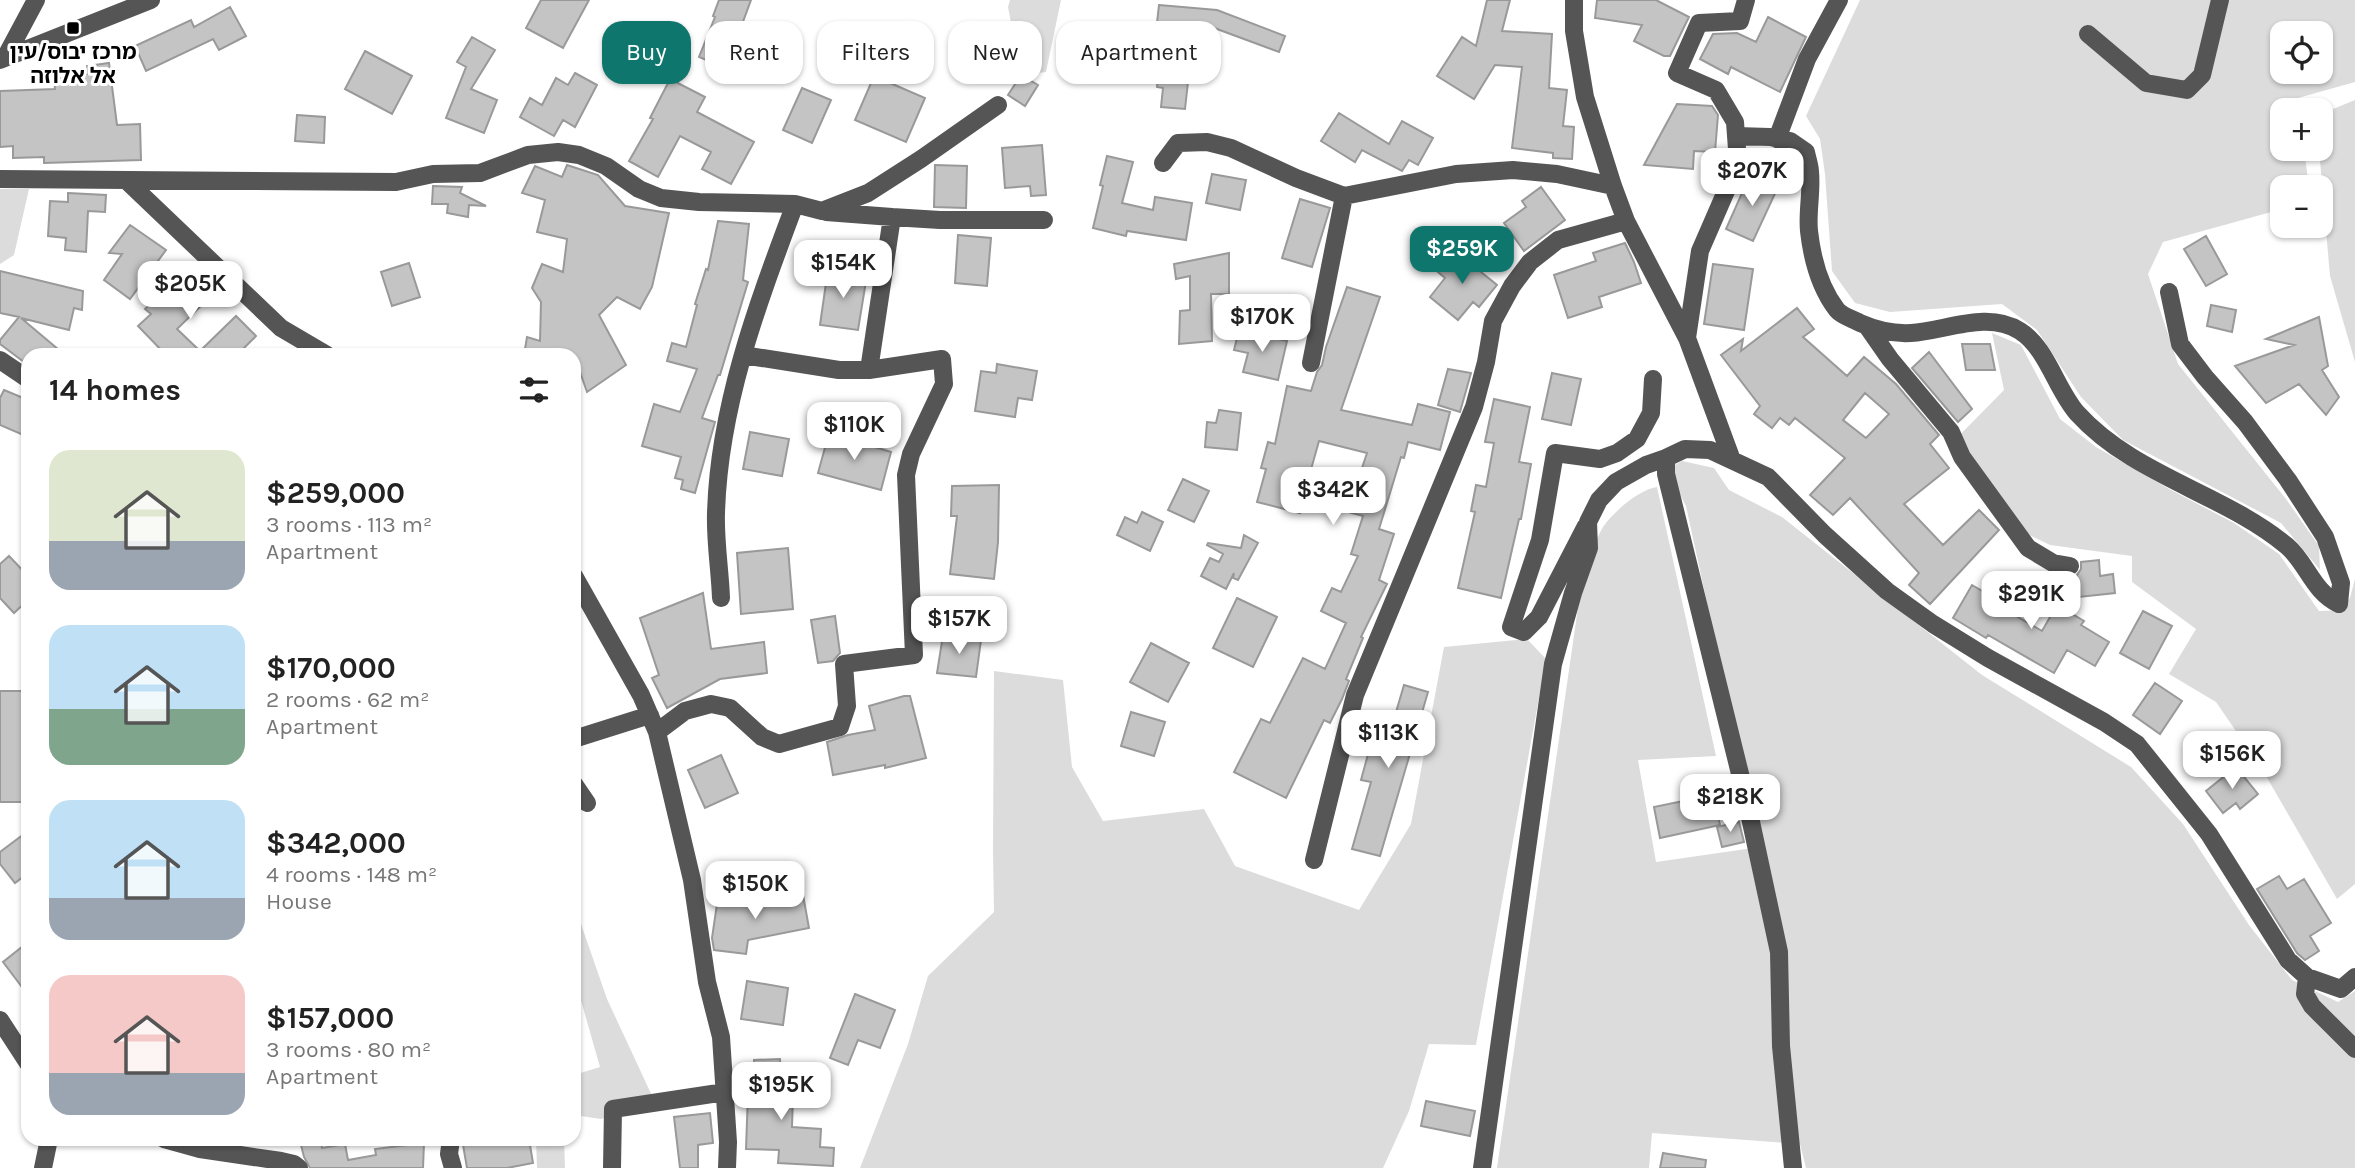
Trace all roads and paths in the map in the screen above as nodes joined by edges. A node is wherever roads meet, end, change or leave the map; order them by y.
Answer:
1 (36, 0) edge
2 (151, 0) edge
3 (1574, 0) edge
4 (1746, 0) edge
5 (1839, 0) edge
6 (2220, 0) edge
7 (2088, 33) dead end
8 (2, 59) edge
9 (998, 105) dead end
10 (1736, 136) junction
11 (1777, 139) junction
12 (1163, 163) dead end
13 (0, 179) edge
14 (127, 181) junction
15 (1613, 186) junction
16 (1344, 196) junction
17 (795, 204) junction
18 (822, 211) junction
19 (892, 217) junction
20 (1044, 220) dead end
21 (1626, 221) junction
22 (2169, 292) dead end
23 (1867, 326) junction
24 (1688, 338) junction
25 (315, 348) edge
26 (743, 355) junction
27 (0, 360) edge
28 (1311, 363) dead end
29 (869, 370) junction
30 (21, 374) edge
31 (1653, 379) dead end
32 (1666, 458) junction
33 (1732, 460) junction
34 (1588, 522) junction
35 (2070, 566) dead end
36 (581, 588) edge
37 (722, 598) dead end
38 (650, 715) junction
39 (657, 732) junction
40 (581, 737) edge
41 (581, 794) edge
42 (587, 803) dead end
43 (1314, 860) dead end
44 (2307, 977) junction
45 (2355, 977) edge
46 (0, 1020) edge
47 (0, 1043) edge
48 (2355, 1049) edge
49 (21, 1052) edge
50 (21, 1066) edge
51 (725, 1092) junction
52 (48, 1146) edge
53 (211, 1146) edge
54 (450, 1146) edge
55 (43, 1168) edge
56 (299, 1168) edge
57 (453, 1168) edge
58 (612, 1168) edge
59 (727, 1168) edge
60 (1482, 1168) edge
61 (1793, 1168) edge

1 - 8 street
2 - 8 street
3 - 15 street
4 - 10 street
5 - 11 street
6 - 7 street
9 - 18 street
10 - 11 street
10 - 24 street
11 - 23 street
12 - 16 street
13 - 14 street
14 - 17 street
14 - 25 street
15 - 16 street
15 - 21 street
16 - 28 street
17 - 18 street
17 - 26 street
18 - 19 street
19 - 20 street
19 - 29 street
21 - 24 street
21 - 43 street
22 - 23 street
23 - 35 street
24 - 33 street
26 - 29 street
26 - 37 street
27 - 30 street
29 - 39 street
31 - 34 street
32 - 33 street
32 - 34 street
32 - 61 street
33 - 44 street
34 - 60 street
36 - 38 street
38 - 39 street
38 - 40 street
39 - 51 street
41 - 42 street
44 - 45 street
44 - 48 street
46 - 49 street
47 - 50 street
51 - 58 street
51 - 59 street
52 - 55 street
53 - 56 street
54 - 57 street

